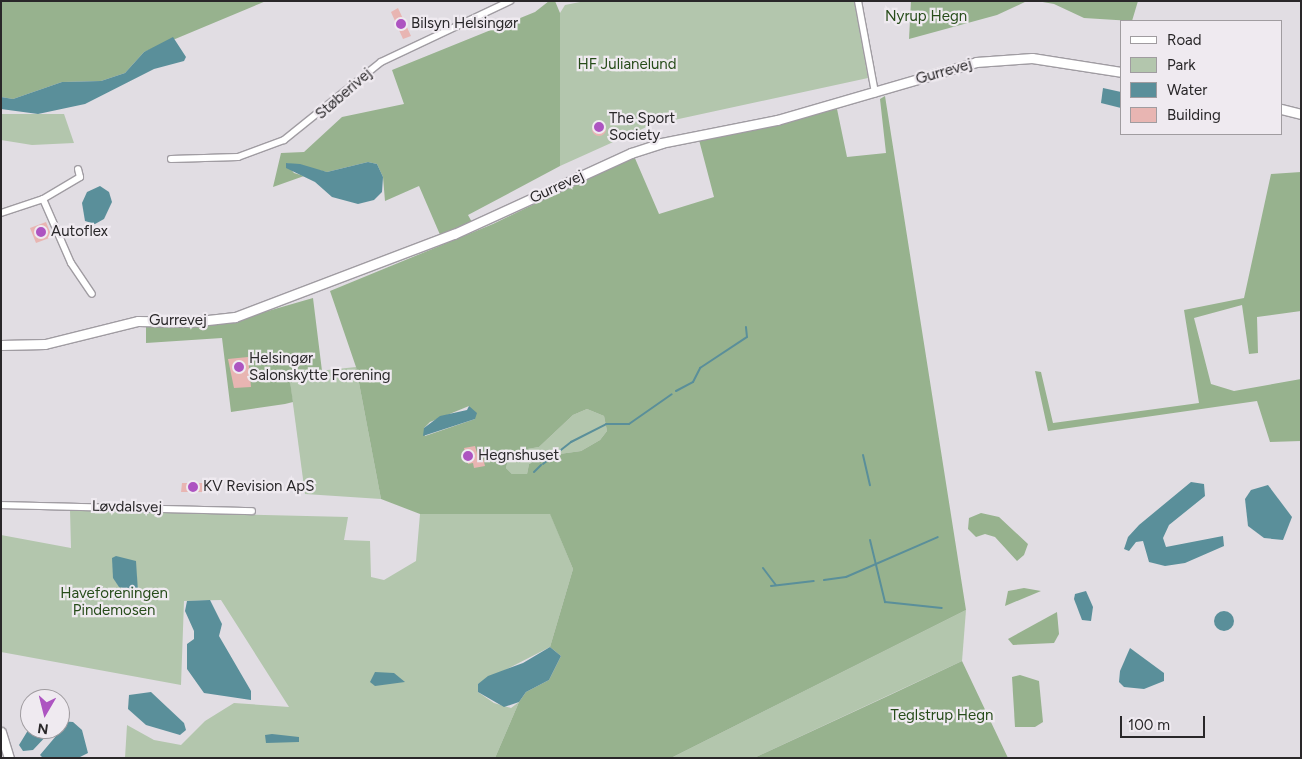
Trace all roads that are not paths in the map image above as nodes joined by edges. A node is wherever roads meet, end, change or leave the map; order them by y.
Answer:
1 (510, 1) edge
2 (858, 1) edge
3 (1120, 72) edge
4 (875, 94) junction
5 (1282, 110) edge
6 (1301, 114) edge
7 (171, 158) dead end
8 (78, 169) dead end
9 (43, 199) junction
10 (1, 213) edge
11 (92, 294) dead end
12 (1, 345) edge
13 (1, 505) edge
14 (252, 511) dead end
15 (1, 732) edge
16 (9, 758) edge

1 - 7 street, Støberivej
2 - 4 street
3 - 4 street, Gurrevej
4 - 12 street, Gurrevej
5 - 6 street
8 - 9 street
9 - 10 street
9 - 11 street
13 - 14 street, Løvdalsvej
15 - 16 street

